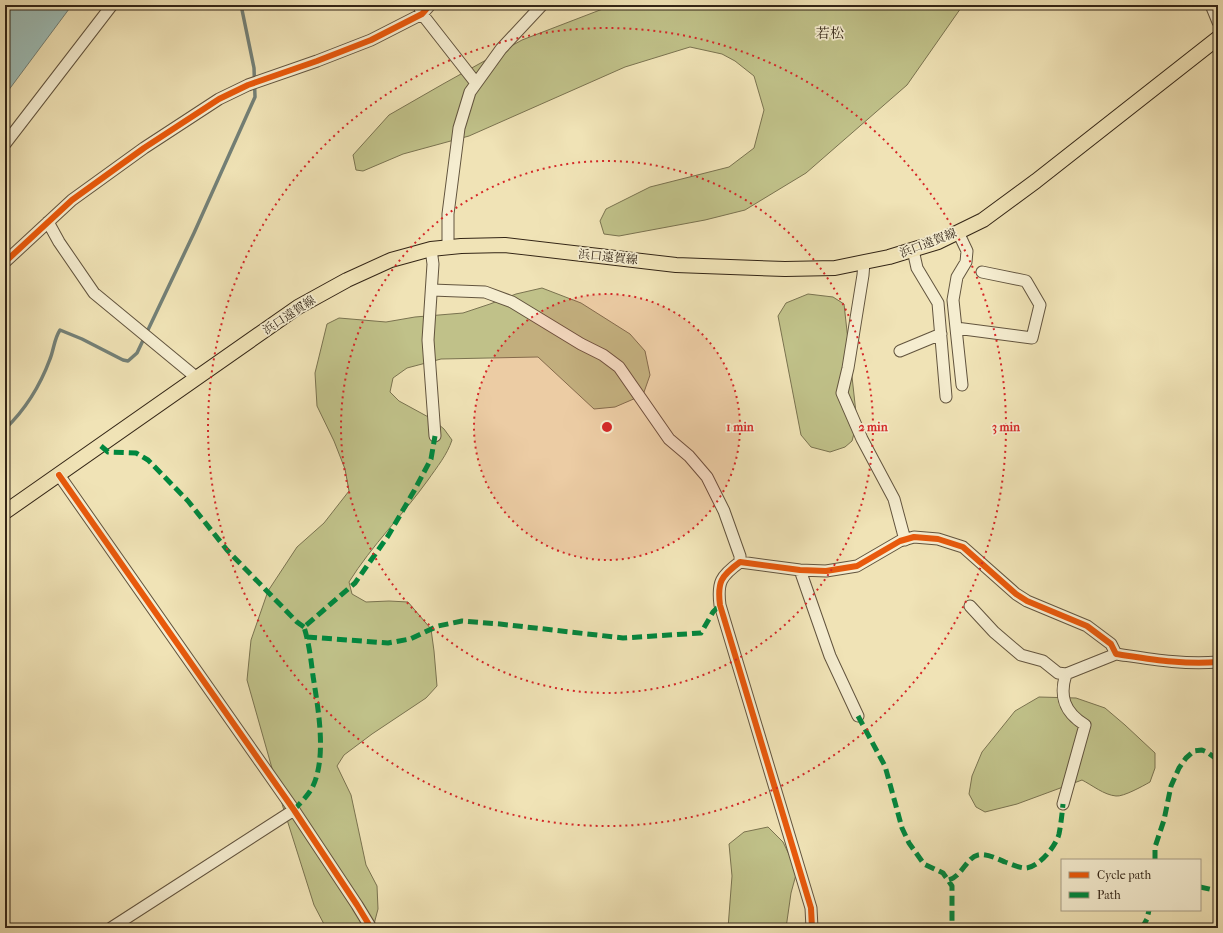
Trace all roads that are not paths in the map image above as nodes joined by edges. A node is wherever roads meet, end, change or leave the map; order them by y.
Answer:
1 (112, 5) edge
2 (430, 5) edge
3 (542, 5) edge
4 (1211, 5) edge
5 (421, 9) edge
6 (1218, 22) edge
7 (1218, 38) edge
8 (476, 83) junction
9 (5, 144) edge
10 (48, 222) junction
11 (958, 232) junction
12 (448, 248) junction
13 (431, 249) junction
14 (913, 250) junction
15 (5, 262) edge
16 (864, 262) junction
17 (982, 272) dead end
18 (432, 290) junction
19 (956, 328) junction
20 (941, 334) junction
21 (900, 351) dead end
22 (197, 378) junction
23 (962, 385) dead end
24 (946, 397) dead end
25 (435, 436) dead end
26 (59, 474) junction
27 (5, 512) edge
28 (905, 540) junction
29 (740, 562) junction
30 (800, 570) junction
31 (970, 606) dead end
32 (1116, 654) junction
33 (1218, 662) edge
34 (1066, 674) junction
35 (858, 716) dead end
36 (1063, 804) dead end
37 (294, 810) junction
38 (112, 928) edge
39 (370, 928) edge
40 (812, 928) edge

1 - 9 street
2 - 5 street
3 - 8 street
4 - 6 street
5 - 8 street
5 - 10 street
7 - 11 main road, 浜口遠賀線
8 - 12 street
10 - 15 street
10 - 22 street
11 - 14 main road, 浜口遠賀線
11 - 19 street
12 - 13 main road, 浜口遠賀線
12 - 16 main road, 浜口遠賀線
13 - 18 street
13 - 22 main road, 浜口遠賀線
14 - 16 main road, 浜口遠賀線
14 - 20 street
16 - 28 street
17 - 19 street
18 - 25 street
18 - 29 street
19 - 23 street
20 - 21 street
20 - 24 street
22 - 26 main road, 浜口遠賀線
26 - 27 main road, 浜口遠賀線
26 - 37 street
28 - 30 street
28 - 32 street
29 - 30 street
29 - 40 street
30 - 35 street
31 - 34 street
32 - 33 street
32 - 34 street
34 - 36 street
37 - 38 street
37 - 39 street

